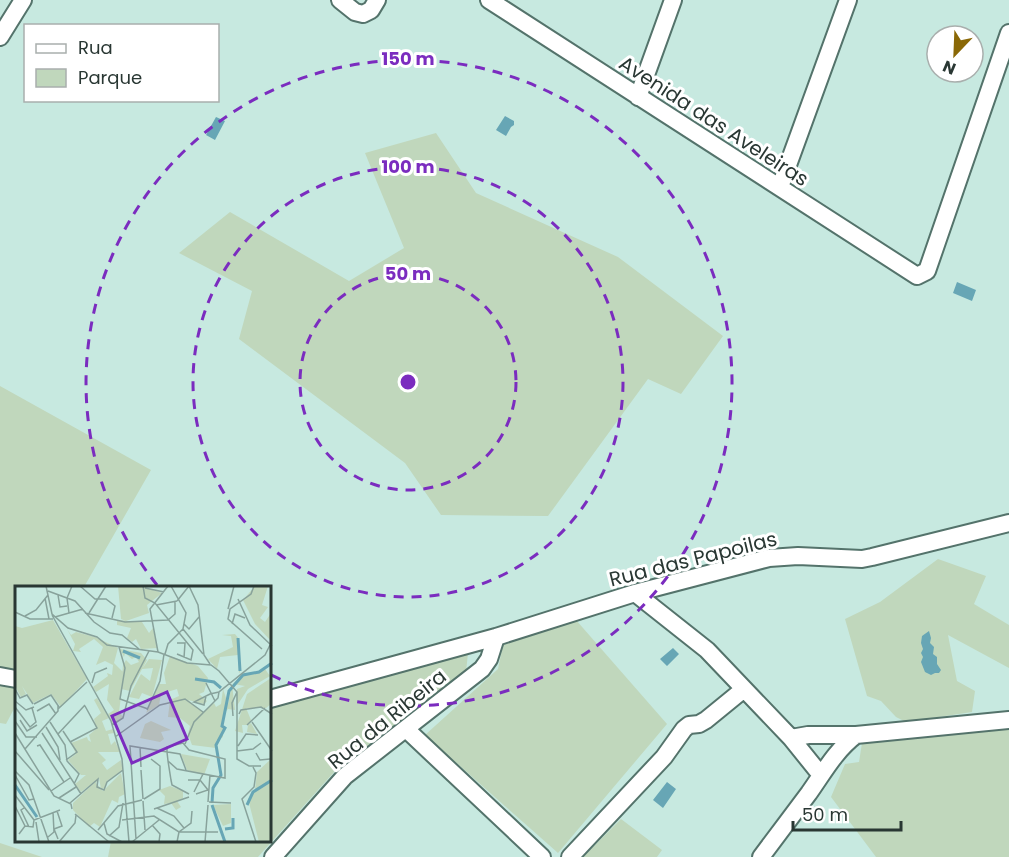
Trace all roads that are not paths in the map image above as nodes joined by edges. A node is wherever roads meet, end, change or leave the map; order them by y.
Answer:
1 (23, 0) edge
2 (340, 0) edge
3 (376, 0) edge
4 (489, 0) edge
5 (673, 0) edge
6 (848, 0) edge
7 (1009, 33) edge
8 (0, 37) edge
9 (638, 97) junction
10 (780, 188) junction
11 (1009, 523) edge
12 (635, 593) junction
13 (496, 637) junction
14 (0, 676) edge
15 (15, 679) edge
16 (744, 689) junction
17 (272, 698) edge
18 (1009, 720) edge
19 (406, 729) junction
20 (856, 735) junction
21 (790, 738) junction
22 (820, 774) junction
23 (273, 857) edge
24 (542, 857) edge
25 (570, 857) edge
26 (761, 857) edge

1 - 8 street
2 - 3 street
4 - 9 street, Avenida das Aveleiras
5 - 9 street
6 - 10 street
7 - 10 street, Avenida das Aveleiras
9 - 10 street, Avenida das Aveleiras
11 - 12 street, Rua das Papoilas
12 - 13 street, Rua das Papoilas
12 - 16 street
13 - 17 street, Rua das Papoilas
13 - 19 street, Rua da Ribeira
14 - 15 street
16 - 21 street
16 - 25 street
18 - 20 street
19 - 23 street, Rua da Ribeira
19 - 24 street
20 - 21 street
20 - 22 street
21 - 22 street
22 - 26 street

